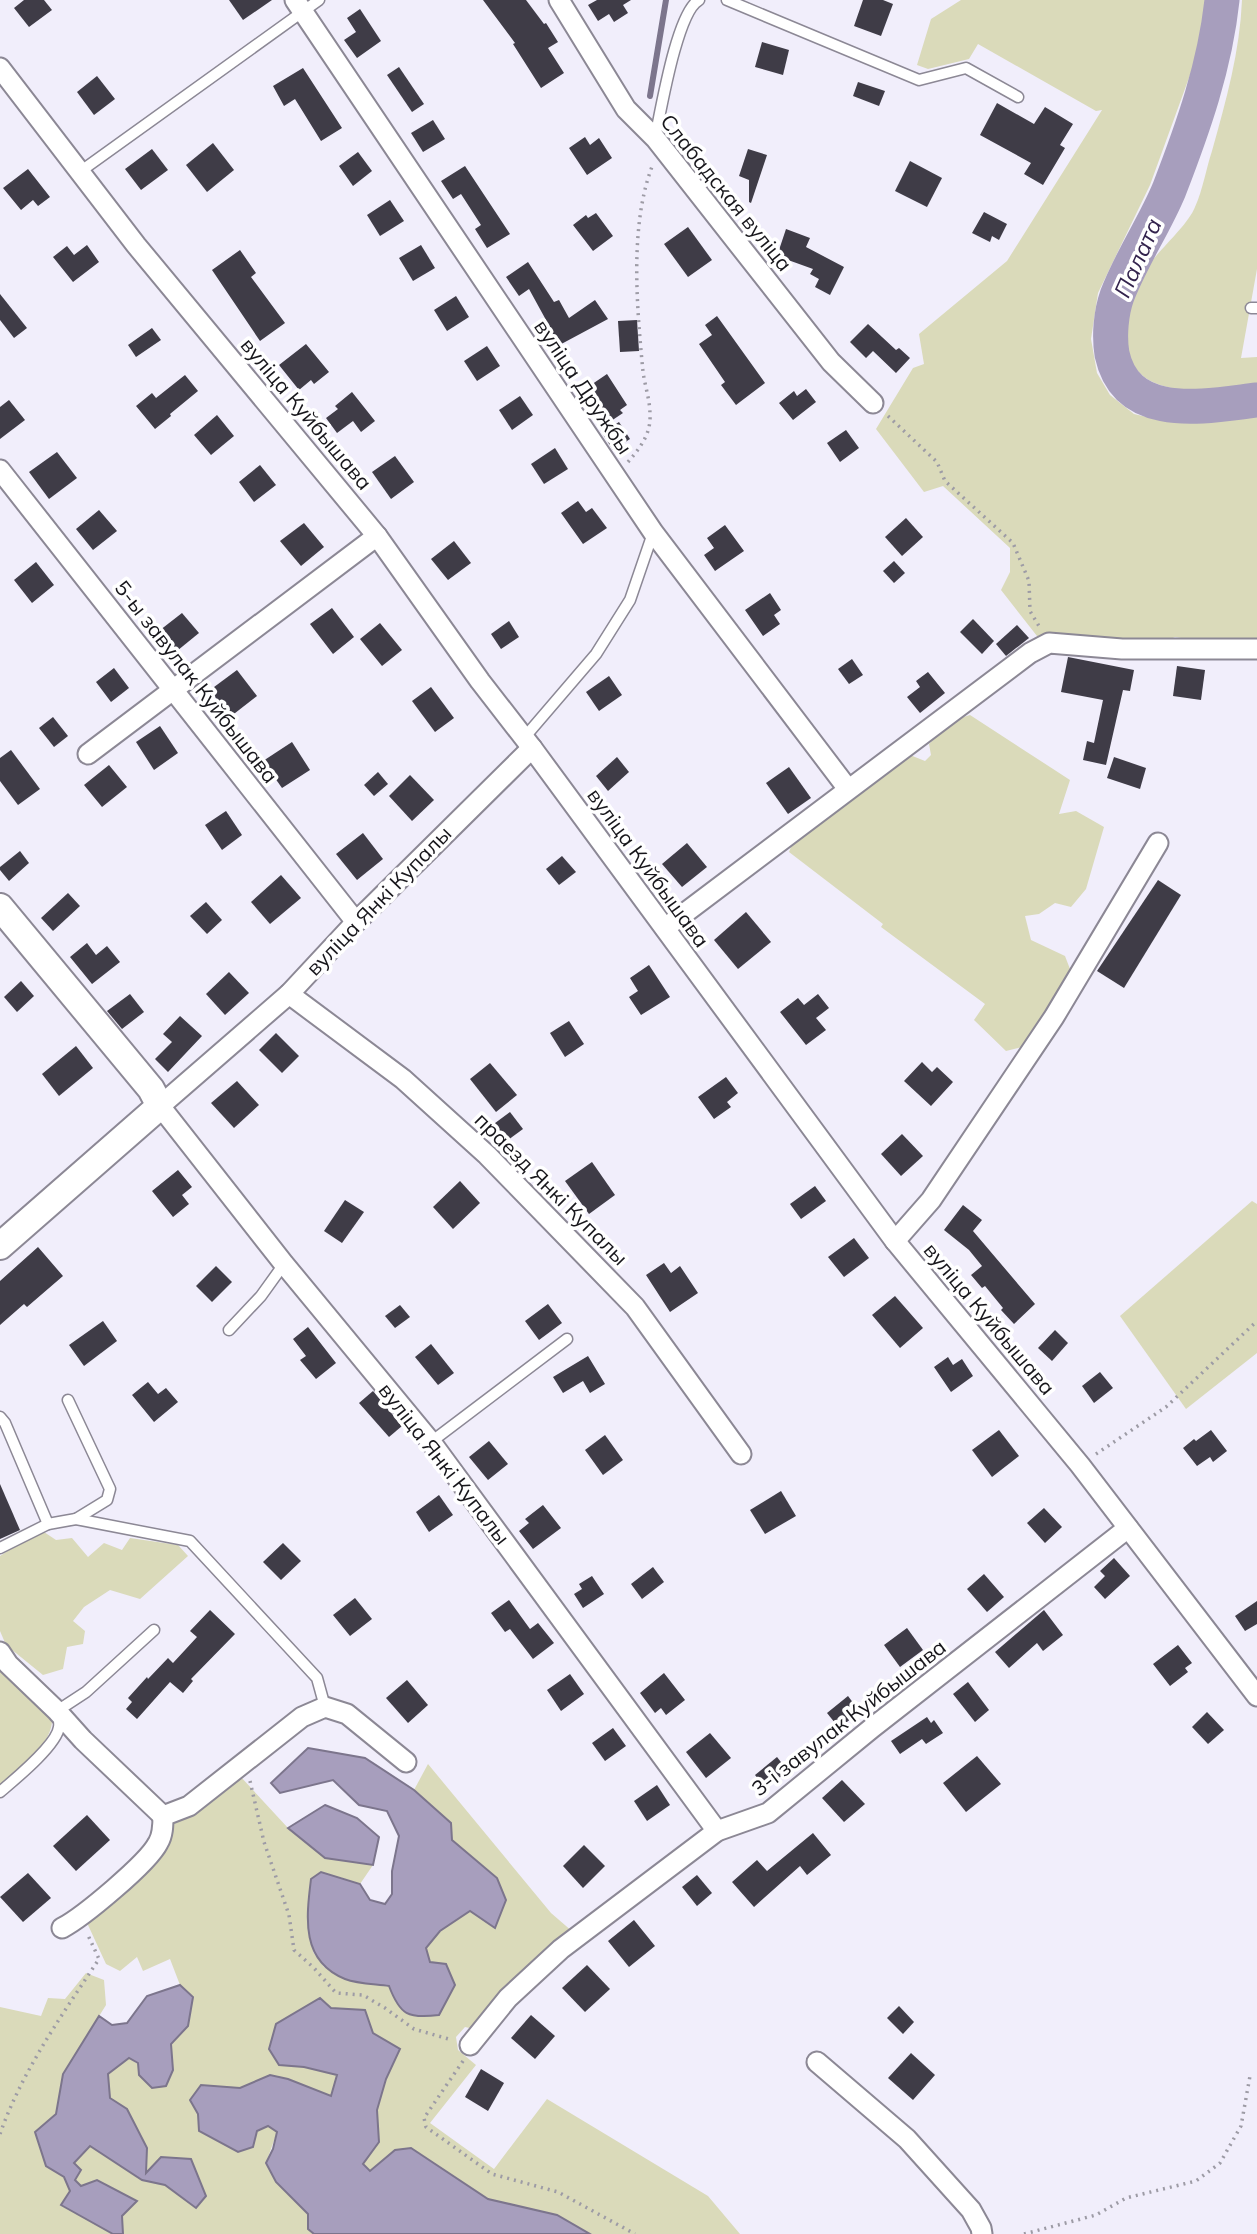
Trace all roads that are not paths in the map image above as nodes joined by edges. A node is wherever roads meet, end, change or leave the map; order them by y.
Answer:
1 (559, 0) edge
2 (699, 0) edge
3 (727, 0) edge
4 (306, 4) edge
5 (0, 68) edge
6 (1018, 97) dead end
7 (655, 138) junction
8 (81, 171) junction
9 (873, 403) road end
10 (0, 470) edge
11 (653, 532) junction
12 (377, 536) junction
13 (1257, 649) edge
14 (172, 690) junction
15 (528, 743) junction
16 (88, 754) dead end
17 (848, 789) junction
18 (1158, 843) dead end
19 (0, 907) edge
20 (356, 922) junction
21 (665, 928) junction
22 (289, 994) junction
23 (160, 1106) junction
24 (895, 1241) junction
25 (0, 1247) edge
26 (284, 1264) junction
27 (229, 1330) dead end
28 (567, 1339) dead end
29 (68, 1400) dead end
30 (0, 1417) edge
31 (431, 1442) junction
32 (741, 1454) dead end
33 (76, 1519) junction
34 (48, 1524) junction
35 (1128, 1528) junction
36 (0, 1548) edge
37 (154, 1630) dead end
38 (0, 1653) edge
39 (1257, 1696) edge
40 (326, 1707) junction
41 (57, 1711) junction
42 (406, 1762) dead end
43 (0, 1792) edge
44 (163, 1816) junction
45 (717, 1831) junction
46 (71, 1924) road end
47 (470, 2045) road end
48 (817, 2062) dead end
49 (982, 2234) edge

1 - 7 street, Слабадская вуліца
2 - 7 lane
3 - 6 lane
4 - 8 lane
4 - 11 street, вуліца Дружбы
5 - 8 street, вуліца Куйбышава
7 - 9 street, Слабадская вуліца
8 - 12 street, вуліца Куйбышава
10 - 14 street, 5-ы завулак Куйбышава
11 - 15 lane
11 - 17 street, вуліца Дружбы
12 - 14 street
12 - 15 street, вуліца Куйбышава
13 - 17 street
14 - 16 street
14 - 20 street, 5-ы завулак Куйбышава
15 - 20 street, вуліца Янкі Купалы
15 - 21 street, вуліца Куйбышава
17 - 21 street
18 - 24 street
19 - 23 street, вуліца Янкі Купалы
20 - 22 street, вуліца Янкі Купалы
21 - 24 street, вуліца Куйбышава
22 - 23 street, вуліца Янкі Купалы
22 - 32 street, праезд Янкі Купалы
23 - 25 street, вуліца Янкі Купалы
23 - 26 street, вуліца Янкі Купалы
24 - 35 street, вуліца Куйбышава
26 - 27 lane
26 - 31 street, вуліца Янкі Купалы
28 - 31 lane
29 - 33 lane
30 - 34 lane
31 - 45 street, вуліца Янкі Купалы
33 - 34 lane
33 - 40 lane
34 - 36 lane
35 - 39 street, вуліца Куйбышава
35 - 45 street, 3-і завулак Куйбышава
37 - 41 lane
38 - 41 street
40 - 42 street
40 - 44 street
41 - 43 lane
41 - 44 street
44 - 46 street
45 - 47 street, 3-і завулак Куйбышава
48 - 49 street

